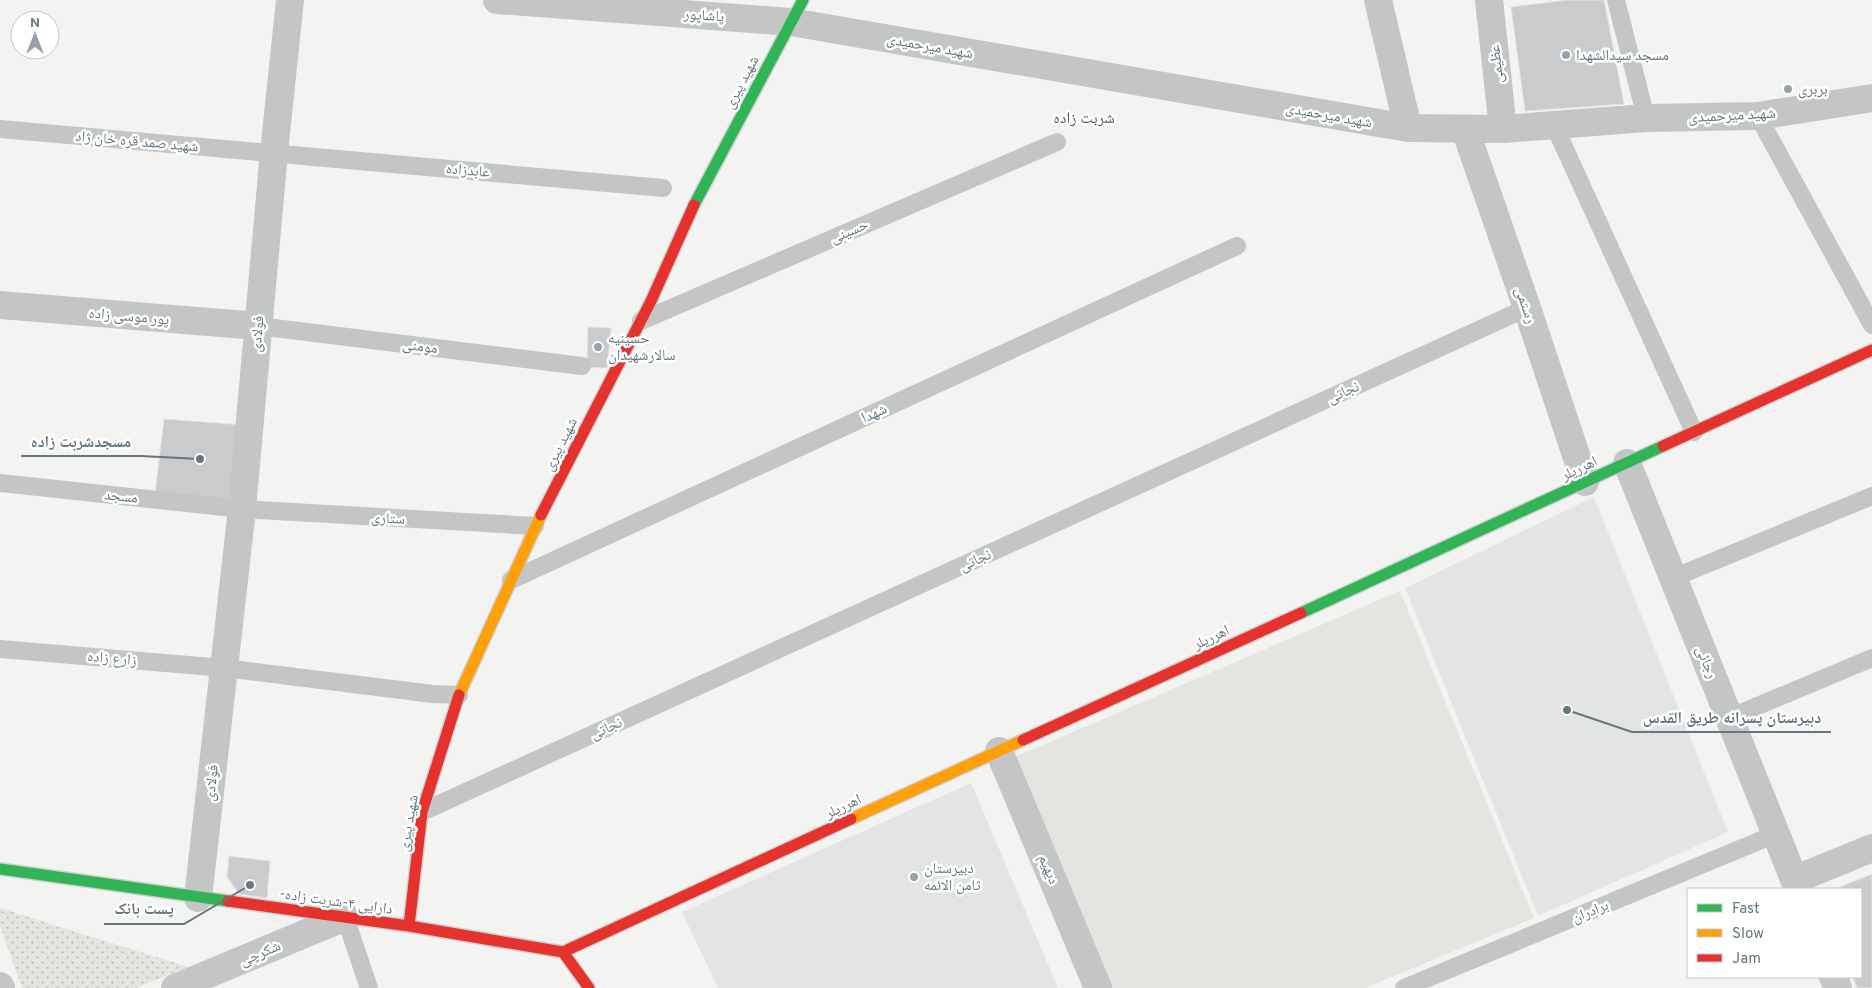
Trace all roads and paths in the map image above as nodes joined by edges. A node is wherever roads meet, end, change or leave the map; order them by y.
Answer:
1 (290, 0) edge
2 (497, 0) edge
3 (1378, 0) edge
4 (1489, 0) edge
5 (1616, 0) edge
6 (797, 11) edge
7 (1872, 98) edge
8 (1758, 116) junction
9 (1646, 118) junction
10 (1554, 125) junction
11 (1408, 128) junction
12 (0, 129) edge
13 (1465, 129) junction
14 (1504, 129) junction
15 (1058, 142) dead end
16 (274, 152) junction
17 (663, 188) dead end
18 (1237, 246) dead end
19 (0, 305) edge
20 (1528, 308) junction
21 (640, 320) junction
22 (1872, 325) edge
23 (258, 326) junction
24 (1872, 350) edge
25 (582, 366) dead end
26 (1694, 432) junction
27 (1627, 463) junction
28 (0, 482) edge
29 (1585, 482) junction
30 (1872, 496) edge
31 (242, 509) junction
32 (535, 526) junction
33 (1673, 578) junction
34 (511, 580) junction
35 (0, 648) edge
36 (1872, 658) edge
37 (224, 668) junction
38 (459, 695) junction
39 (1729, 718) junction
40 (999, 751) junction
41 (422, 812) junction
42 (1776, 834) junction
43 (1872, 848) edge
44 (0, 869) edge
45 (1796, 884) edge
46 (198, 898) junction
47 (345, 917) junction
48 (409, 926) junction
49 (563, 952) junction
50 (175, 988) edge
51 (369, 988) edge
52 (589, 988) edge
53 (1098, 988) edge
54 (1404, 988) edge

1 - 16 street, فولادی
2 - 6 street, پاشاپور
3 - 11 street
4 - 14 street, عظیمی
5 - 9 lane
6 - 11 street, شهید میرحمیدی
6 - 21 street, شهید پیری
7 - 8 street, شهید میرحمیدی
8 - 9 street, شهید میرحمیدی
8 - 22 lane
9 - 10 street, شهید میرحمیدی
10 - 14 street, شهید میرحمیدی
10 - 26 lane
11 - 13 street, شهید میرحمیدی
12 - 16 lane, شهید صمد قره خان ژاد
13 - 14 street, شهید میرحمیدی
13 - 20 street, رستمی
15 - 21 lane, حسینی
16 - 17 lane, عابدزاده
16 - 23 street, فولادی
18 - 34 lane, شهدا
19 - 23 street, پور موسی زاده
20 - 29 street, رستمی
20 - 41 lane, نجاتی
21 - 32 street, شهید پیری
23 - 25 lane, مومنی
23 - 31 street, فولادی
24 - 26 street, اهرریلر
26 - 27 street, اهرریلر
27 - 29 street, اهرریلر
27 - 33 street, رجائی
28 - 31 lane, مسجد
29 - 40 street, اهرریلر
30 - 33 lane
31 - 32 lane, ستاری
31 - 37 street, فولادی
32 - 34 street, شهید پیری
33 - 39 street, رجائی
34 - 38 street, شهید پیری
35 - 37 lane, زارع زاده
36 - 39 lane
37 - 38 lane
37 - 46 street, فولادی
38 - 41 street, شهید پیری
39 - 42 street, رجائی
40 - 49 street, اهرریلر
40 - 53 street, دیهیم
41 - 48 street, شهید پیری
42 - 45 street, رجائی
42 - 54 lane, برادران
43 - 45 street
44 - 46 street, -دارایی ۴-شربت زاده
46 - 47 street, -دارایی ۴-شربت زاده
47 - 48 street, -دارایی ۴-شربت زاده
47 - 50 street, شکرچی
47 - 51 lane
48 - 49 street, -دارایی ۴-شربت زاده
49 - 52 street

